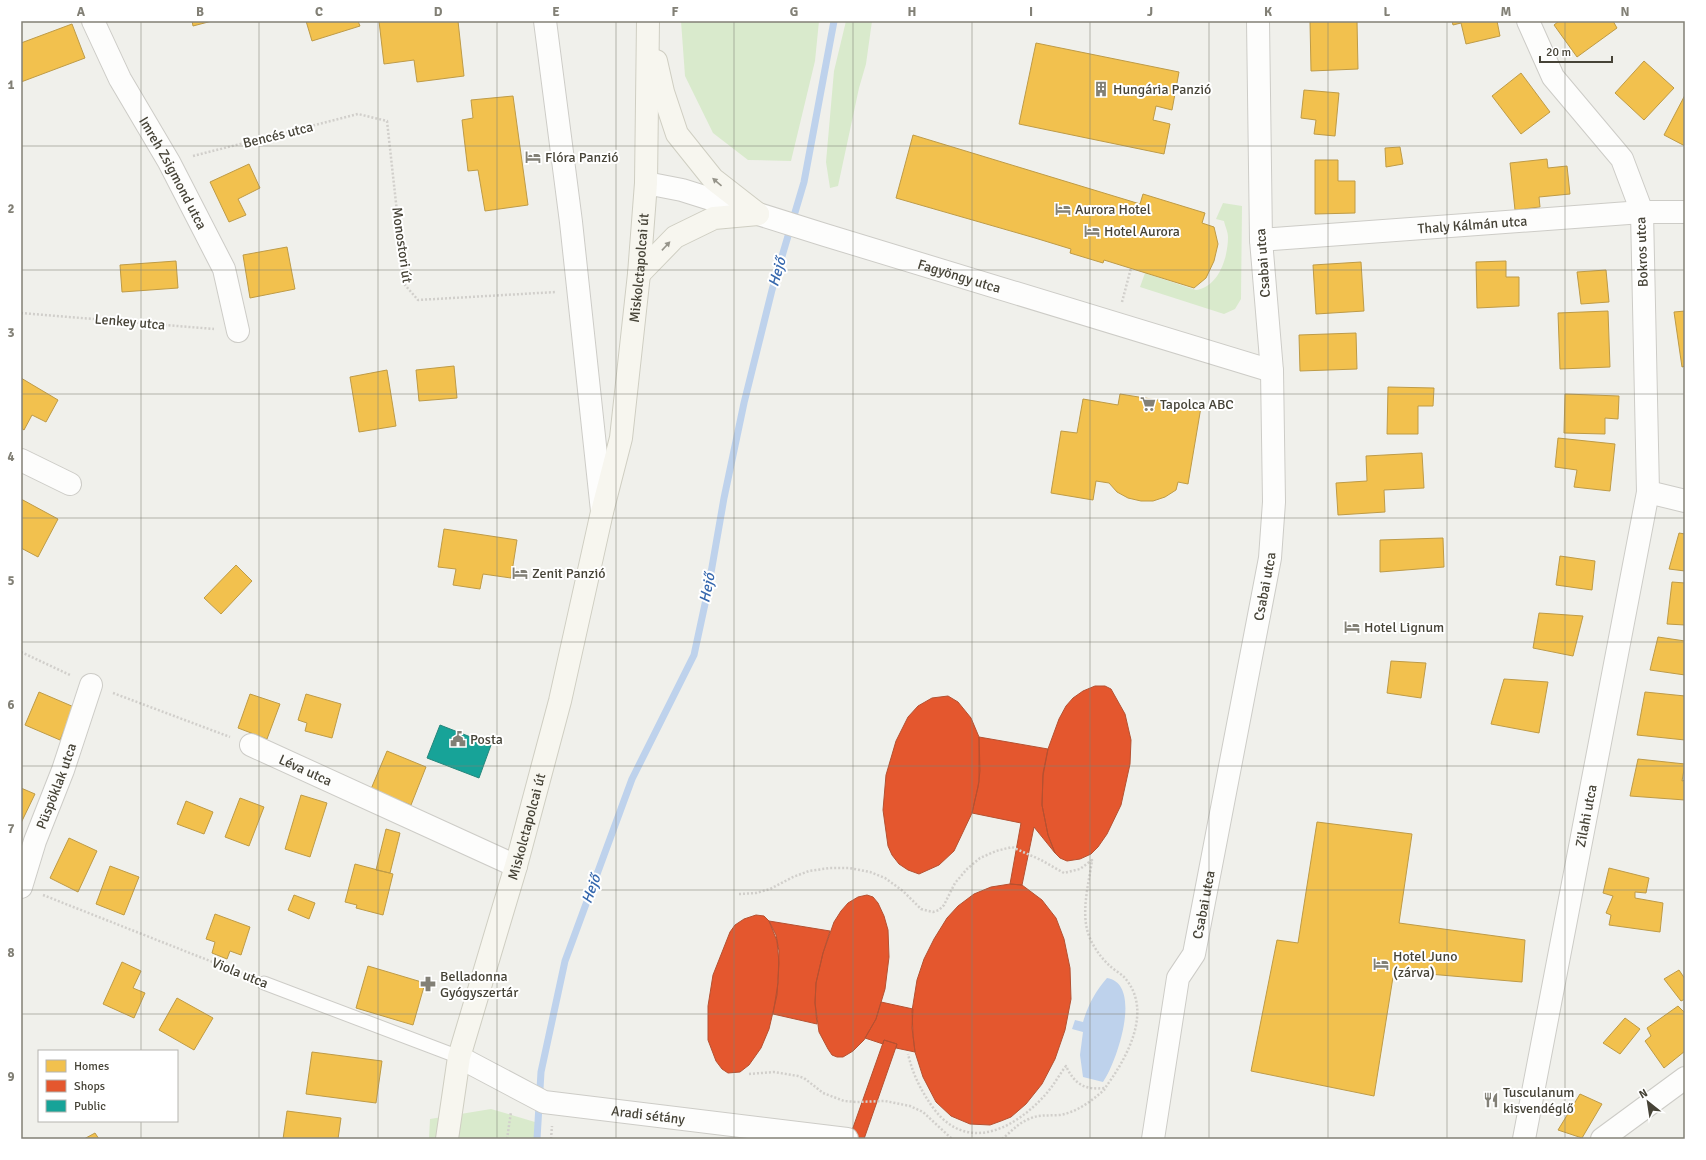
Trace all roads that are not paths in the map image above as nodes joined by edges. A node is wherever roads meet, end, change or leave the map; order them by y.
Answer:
1 (93, 21) edge
2 (545, 21) edge
3 (648, 21) edge
4 (1258, 21) edge
5 (1528, 21) edge
6 (646, 183) junction
7 (1642, 212) junction
8 (1685, 212) edge
9 (758, 214) junction
10 (1261, 240) junction
11 (639, 274) junction
12 (238, 332) road end
13 (1272, 371) junction
14 (21, 460) edge
15 (70, 484) dead end
16 (1648, 492) junction
17 (1685, 501) edge
18 (602, 512) junction
19 (91, 685) road end
20 (251, 745) road end
21 (516, 866) junction
22 (21, 887) edge
23 (264, 983) road end
24 (459, 1057) junction
25 (1685, 1078) edge
26 (447, 1139) edge
27 (847, 1139) edge
28 (1153, 1139) edge
29 (1524, 1139) edge
30 (1602, 1139) edge

1 - 12 street, Imreh Zsigmond utca
2 - 18 street, Miskolctapolcai út
3 - 6 street, Miskolctapolcai út
9 -> 3 street
4 - 10 street, Csabai utca
5 - 7 street, Bokros utca
6 - 9 street, Fagyöngy utca
6 - 11 street, Miskolctapolcai út
7 - 8 street, Thaly Kálmán utca
7 - 10 street, Thaly Kálmán utca
7 - 16 street, Bokros utca
11 -> 9 street
9 - 13 street, Fagyöngy utca
10 - 13 street, Csabai utca
11 - 18 street, Miskolctapolcai út
13 - 28 street, Csabai utca
14 - 15 street
16 - 17 street
16 - 29 street, Zilahi utca
18 - 21 street, Miskolctapolcai út
19 - 22 street, Püspöklak utca
20 - 21 street, Léva utca
21 - 24 street, Miskolctapolcai út
23 - 24 lane, Viola utca
24 - 26 street, Miskolctapolcai út
24 - 27 street, Aradi sétány
25 - 30 street

